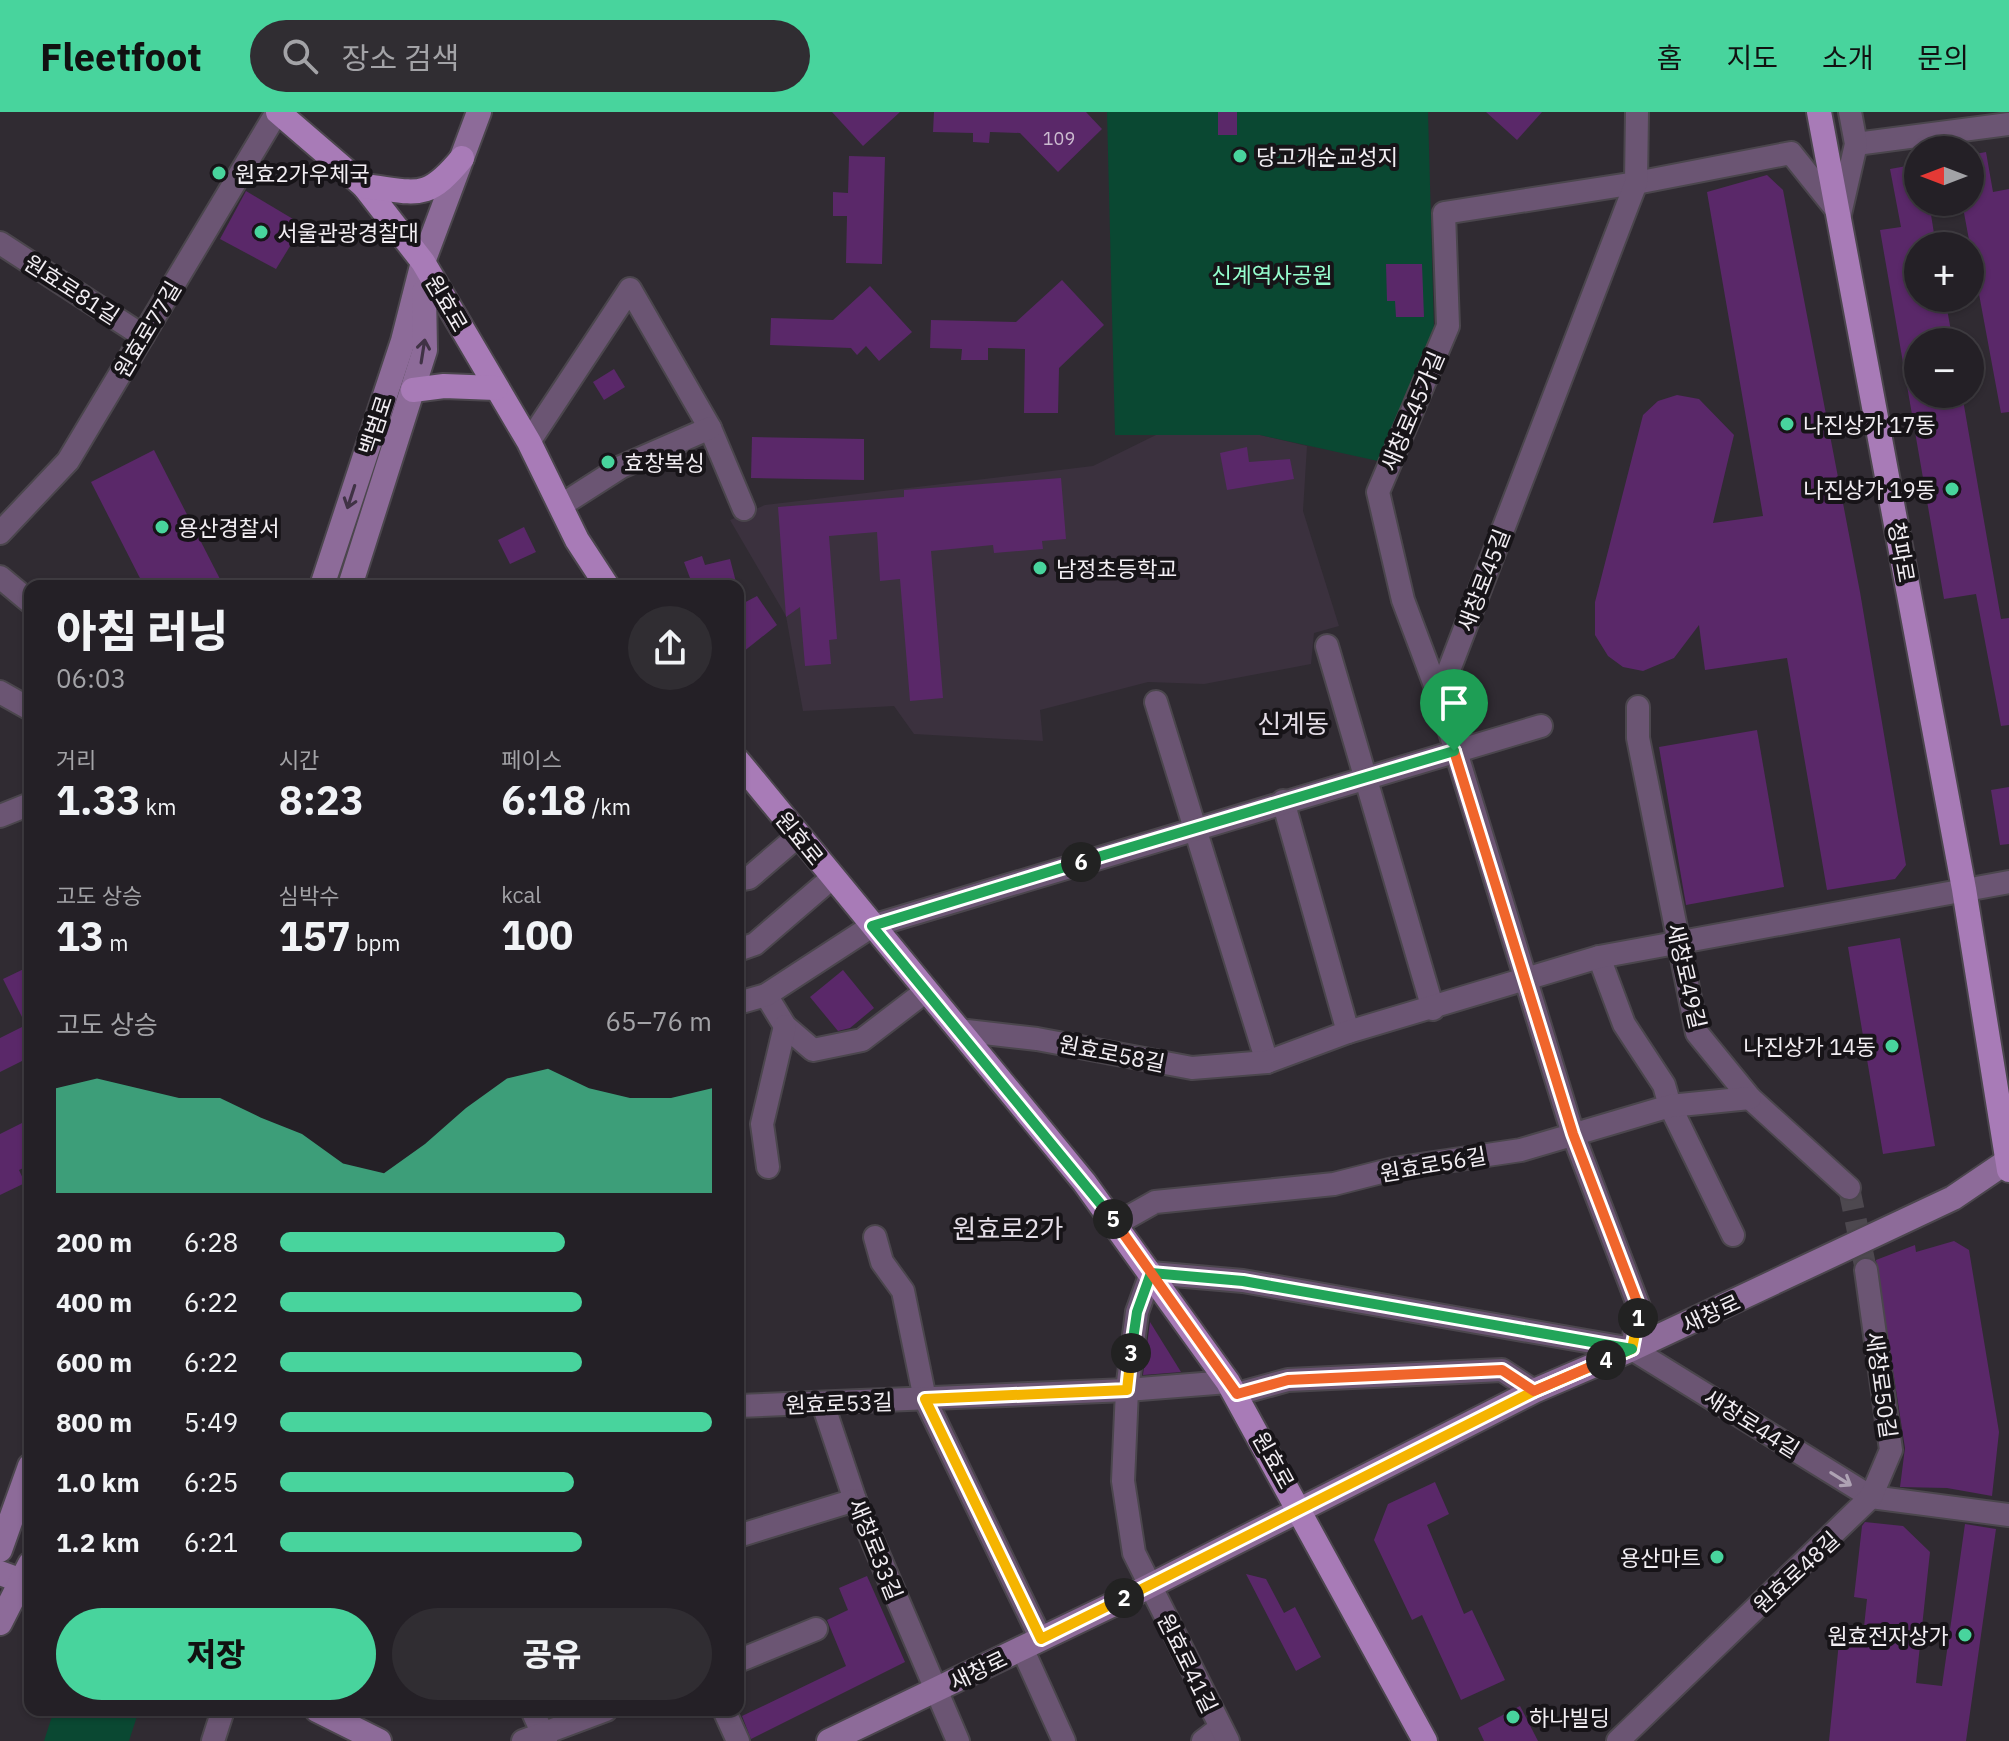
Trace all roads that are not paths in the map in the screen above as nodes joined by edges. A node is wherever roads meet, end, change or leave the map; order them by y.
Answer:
1 (277, 112) edge
2 (479, 112) edge
3 (1637, 112) edge
4 (1850, 112) edge
5 (1820, 118) edge
6 (2009, 124) edge
7 (1856, 144) junction
8 (462, 158) junction
9 (1636, 183) junction
10 (364, 186) junction
11 (1444, 213) joint
12 (1840, 214) junction
13 (0, 243) edge
14 (423, 262) junction
15 (143, 336) junction
16 (496, 388) junction
17 (410, 400) junction
18 (383, 402) junction
19 (710, 428) junction
20 (529, 442) junction
21 (560, 506) junction
22 (744, 509) dead end
23 (0, 533) edge
24 (0, 577) edge
25 (324, 580) edge
26 (352, 580) edge
27 (603, 580) edge
28 (24, 597) edge
29 (1327, 646) dead end
30 (0, 692) edge
31 (1439, 696) junction
32 (1156, 702) dead end
33 (24, 706) edge
34 (1638, 707) dead end
35 (1541, 726) dead end
36 (1454, 751) junction
37 (744, 768) edge
38 (1367, 776) junction
39 (1283, 801) junction
40 (24, 806) edge
41 (0, 816) edge
42 (1195, 826) junction
43 (798, 836) junction
44 (833, 877) junction
45 (744, 879) edge
46 (2009, 882) edge
47 (1964, 889) junction
48 (872, 926) junction
49 (1677, 941) junction
50 (744, 948) edge
51 (1599, 957) junction
52 (1525, 977) junction
53 (926, 991) junction
54 (766, 995) junction
55 (744, 1001) edge
56 (1433, 1009) junction
57 (785, 1026) junction
58 (958, 1030) junction
59 (1348, 1032) junction
60 (1267, 1062) junction
61 (1750, 1098) junction
62 (1670, 1106) junction
63 (1573, 1134) junction
64 (2008, 1163) edge
65 (768, 1167) dead end
66 (1849, 1188) tunnel mouth
67 (1116, 1224) junction
68 (1733, 1235) dead end
69 (875, 1237) dead end
70 (1866, 1270) tunnel mouth
71 (1151, 1273) junction
72 (1632, 1349) junction
73 (1232, 1388) junction
74 (1127, 1390) junction
75 (1534, 1391) junction
76 (925, 1399) junction
77 (823, 1404) junction
78 (744, 1406) edge
79 (24, 1483) edge
80 (1871, 1497) junction
81 (855, 1500) junction
82 (1301, 1509) junction
83 (2009, 1515) edge
84 (744, 1534) edge
85 (0, 1550) edge
86 (21, 1576) edge
87 (1149, 1585) junction
88 (0, 1623) edge
89 (816, 1629) dead end
90 (1031, 1644) junction
91 (744, 1659) edge
92 (935, 1691) junction
93 (221, 1716) edge
94 (329, 1716) edge
95 (533, 1716) edge
96 (591, 1716) edge
97 (727, 1716) edge
98 (1217, 1737) edge
99 (537, 1738) edge
100 (840, 1739) edge
101 (213, 1741) edge
102 (379, 1741) edge
103 (738, 1741) edge
104 (958, 1741) edge
105 (1064, 1741) edge
106 (1425, 1741) edge
107 (1618, 1741) edge

1 - 10 main road, 원효로
1 - 15 street, 원효로77길
2 - 8 main road, 백범로
3 - 9 street
4 - 7 street
5 - 12 main road, 청파로
6 - 7 street
7 - 12 street
8 - 10 main road
8 - 14 main road, 백범로
9 - 11 street, 청파로
9 - 12 street, 청파로
9 - 31 street, 새창로45길
10 - 14 main road, 원효로
11 - 31 street, 새창로45가길
12 - 47 main road, 청파로
13 - 15 street, 원효로81길
14 - 16 main road, 원효로
17 -> 14 main road, 백범로
14 - 18 main road, 백범로
15 - 23 street, 원효로77길
16 - 17 main road
16 - 20 main road, 원효로
17 - 18 main road
17 - 26 main road, 백범로
18 -> 25 main road, 백범로
19 - 20 street
19 - 21 street
19 - 22 street
20 - 21 main road, 원효로
21 - 27 main road, 원효로
24 - 28 street
29 - 38 street
30 - 33 street
31 - 36 street
32 - 42 street
34 - 49 street, 새창로49길
35 - 36 street
36 - 38 street
36 - 52 street
37 - 43 main road, 원효로
38 - 39 street
38 - 56 street
39 - 42 street
39 - 59 street
40 - 41 street
42 - 48 street
42 - 60 street
43 - 44 main road, 원효로
43 - 45 street
44 - 48 main road, 원효로
44 - 50 street, 원효로
46 - 47 street
47 - 49 street
47 - 64 main road, 청파로
48 - 53 main road, 원효로
48 - 54 street
49 - 51 street
49 - 61 street, 새창로49길
51 - 52 street
51 - 62 street
52 - 56 street, 원효로58길
52 - 63 street
53 - 57 street
53 - 58 main road, 원효로
54 - 55 street
54 - 57 street
56 - 59 street, 원효로58길
57 - 65 street
58 - 60 street, 원효로58길
58 - 67 main road, 원효로
59 - 60 street, 원효로58길
61 - 62 street, 원효로56길
61 - 66 street, 새창로49길
62 - 63 street, 원효로56길
62 - 68 street
63 - 67 street, 원효로56길
63 - 72 street
64 - 72 main road, 새창로
67 - 71 main road, 원효로
69 - 76 street
70 - 80 street, 새창로50길
71 - 72 street
71 - 73 main road, 원효로
71 - 74 street
72 - 75 main road, 새창로
72 -> 80 street, 새창로44길
73 - 74 street, 원효로53길
73 - 75 street, 원효로53길
73 - 82 main road, 원효로
74 - 76 street, 원효로53길
74 - 87 street
75 - 82 main road, 새창로
76 - 77 street, 원효로53길
76 - 90 street
77 - 78 street, 원효로53길
77 - 81 street, 새창로33길
79 - 85 main road
80 - 83 street
80 - 107 street, 원효로48길
81 - 84 street
81 - 92 street, 새창로33길
82 - 87 main road, 새창로
82 - 106 main road, 원효로
86 - 88 main road
87 - 90 main road, 새창로
87 - 98 street, 원효로41길
89 - 91 street
90 - 92 main road, 새창로
90 - 105 street, 새창로
92 - 100 main road, 새창로
92 - 104 street, 새창로
93 - 101 street
94 - 102 main road
95 - 99 street
96 - 99 street
97 - 103 street

